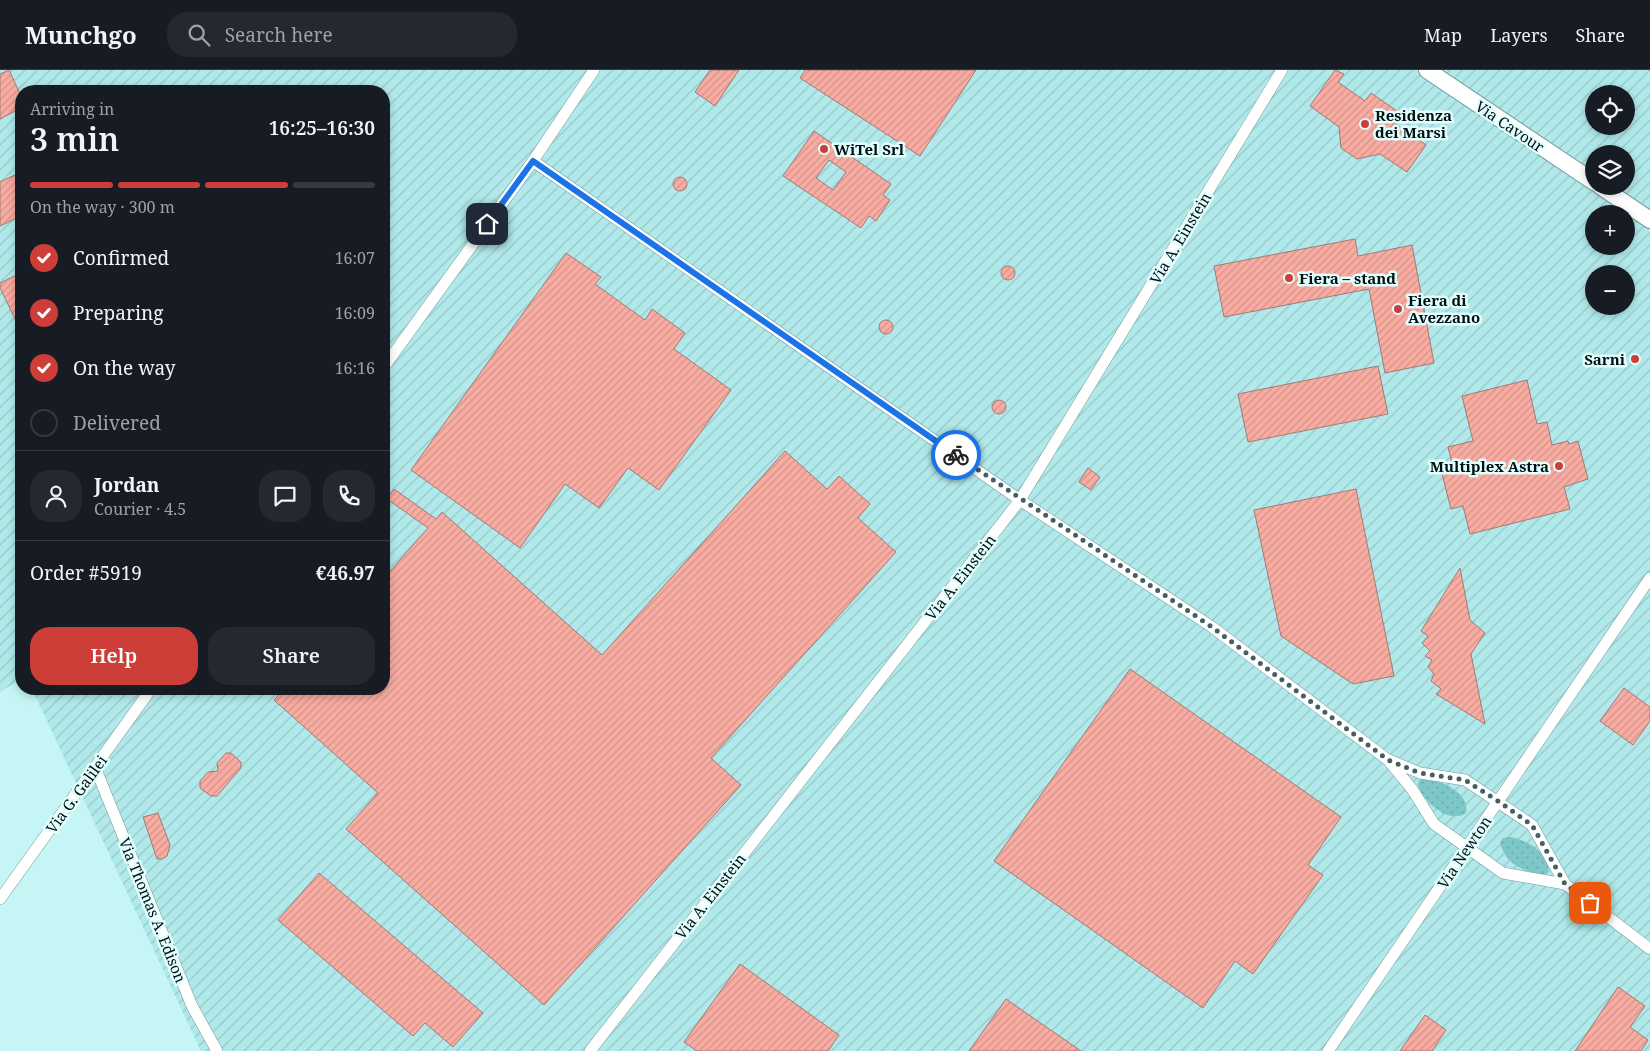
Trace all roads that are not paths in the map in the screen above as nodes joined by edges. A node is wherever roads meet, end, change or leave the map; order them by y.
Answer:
1 (594, 70) edge
2 (1282, 70) edge
3 (1427, 70) edge
4 (533, 161) junction
5 (1585, 176) edge
6 (1613, 195) edge
7 (1650, 220) edge
8 (390, 359) edge
9 (1020, 500) junction
10 (1650, 578) edge
11 (147, 695) edge
12 (1388, 760) junction
13 (95, 767) junction
14 (1498, 801) junction
15 (1468, 848) junction
16 (1565, 884) junction
17 (0, 899) edge
18 (1650, 949) edge
19 (217, 1051) edge
20 (590, 1051) edge
21 (1328, 1051) edge

1 - 4 street
2 - 9 street, Via A. Einstein
3 - 5 main road, Via Cavour
4 - 8 street
4 - 9 street
6 - 7 main road
9 - 12 street
9 - 20 street, Via A. Einstein
10 - 14 street, Via Newton
11 - 13 street, Via G. Galilei
12 - 14 street
12 - 15 street
13 - 17 street, Via G. Galilei
13 - 19 street, Via Thomas A. Edison
14 - 15 street, Via Newton
14 - 16 street
15 - 16 street
15 - 21 street, Via Newton
16 - 18 street

